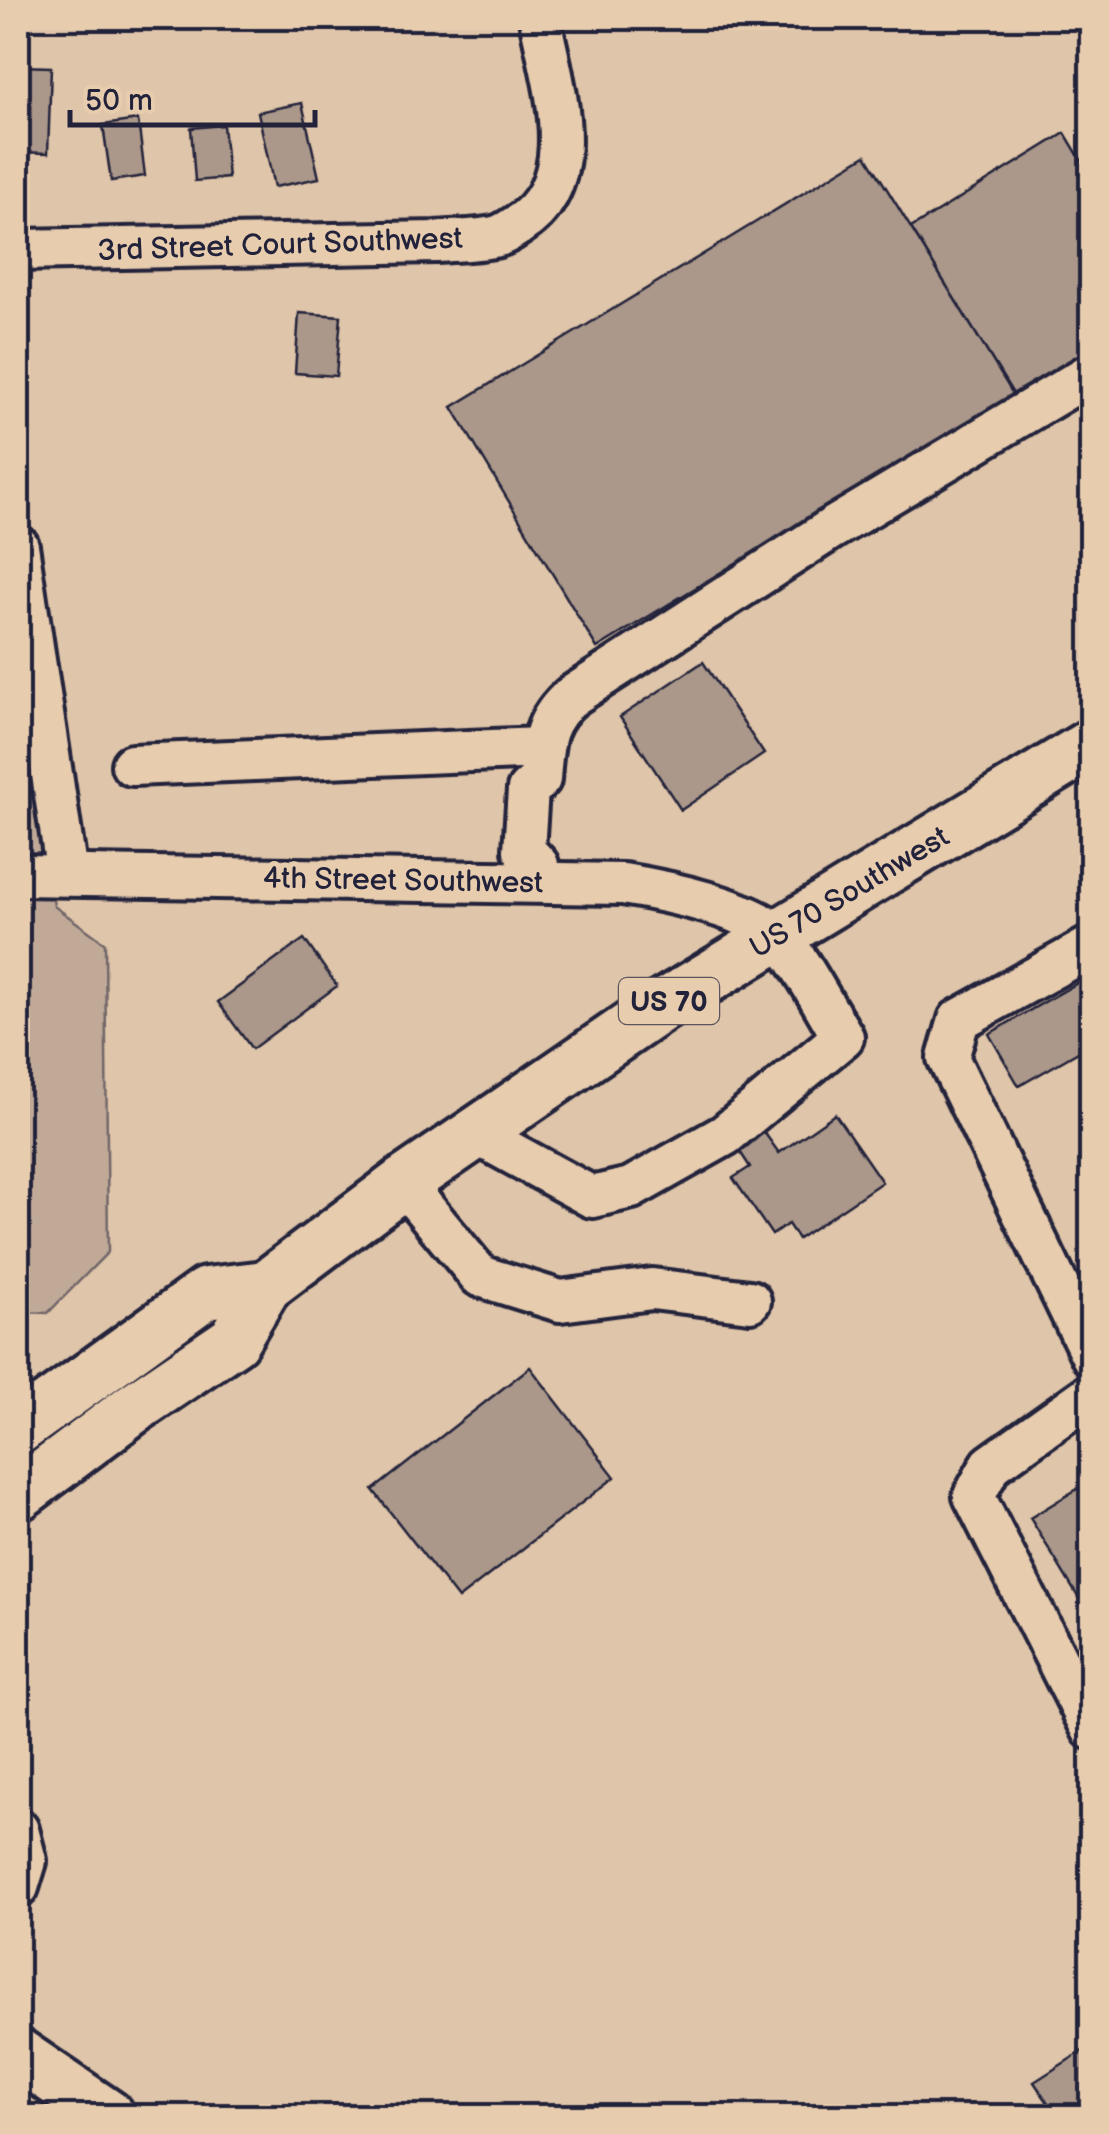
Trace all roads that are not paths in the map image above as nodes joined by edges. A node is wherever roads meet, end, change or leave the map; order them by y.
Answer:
1 (541, 22) edge
2 (18, 250) edge
3 (1092, 373) edge
4 (18, 546) edge
5 (1092, 744) edge
6 (132, 764) dead end
7 (541, 764) junction
8 (538, 874) junction
9 (67, 875) junction
10 (18, 876) edge
11 (779, 935) junction
12 (1092, 946) edge
13 (475, 1133) junction
14 (402, 1183) junction
15 (266, 1286) junction
16 (750, 1300) dead end
17 (1092, 1356) edge
18 (1092, 1393) edge
19 (18, 1429) edge
20 (18, 1495) edge
21 (1092, 1729) edge
22 (18, 1830) edge
23 (18, 1887) edge
24 (18, 2054) edge
25 (109, 2116) edge

1 - 2 street, 3rd Street Court Southwest
3 - 7 street
4 - 9 street
5 - 11 main road, US 70 Southwest / US 70
6 - 7 street
7 - 8 street
8 - 9 street, 4th Street Southwest
8 - 11 street, 4th Street Southwest
9 - 10 street, 4th Street Southwest
11 - 13 main road, US 70 Southwest / US 70
11 - 13 street
12 - 17 street
13 - 14 main road, US 70 Southwest / US 70
14 - 15 main road, US 70 Southwest / US 70
14 - 16 street
15 - 19 main road, US 70 Southwest / US 70
15 - 20 main road, US 70 Southwest / US 70
18 - 21 street
22 - 23 street
24 - 25 main road

